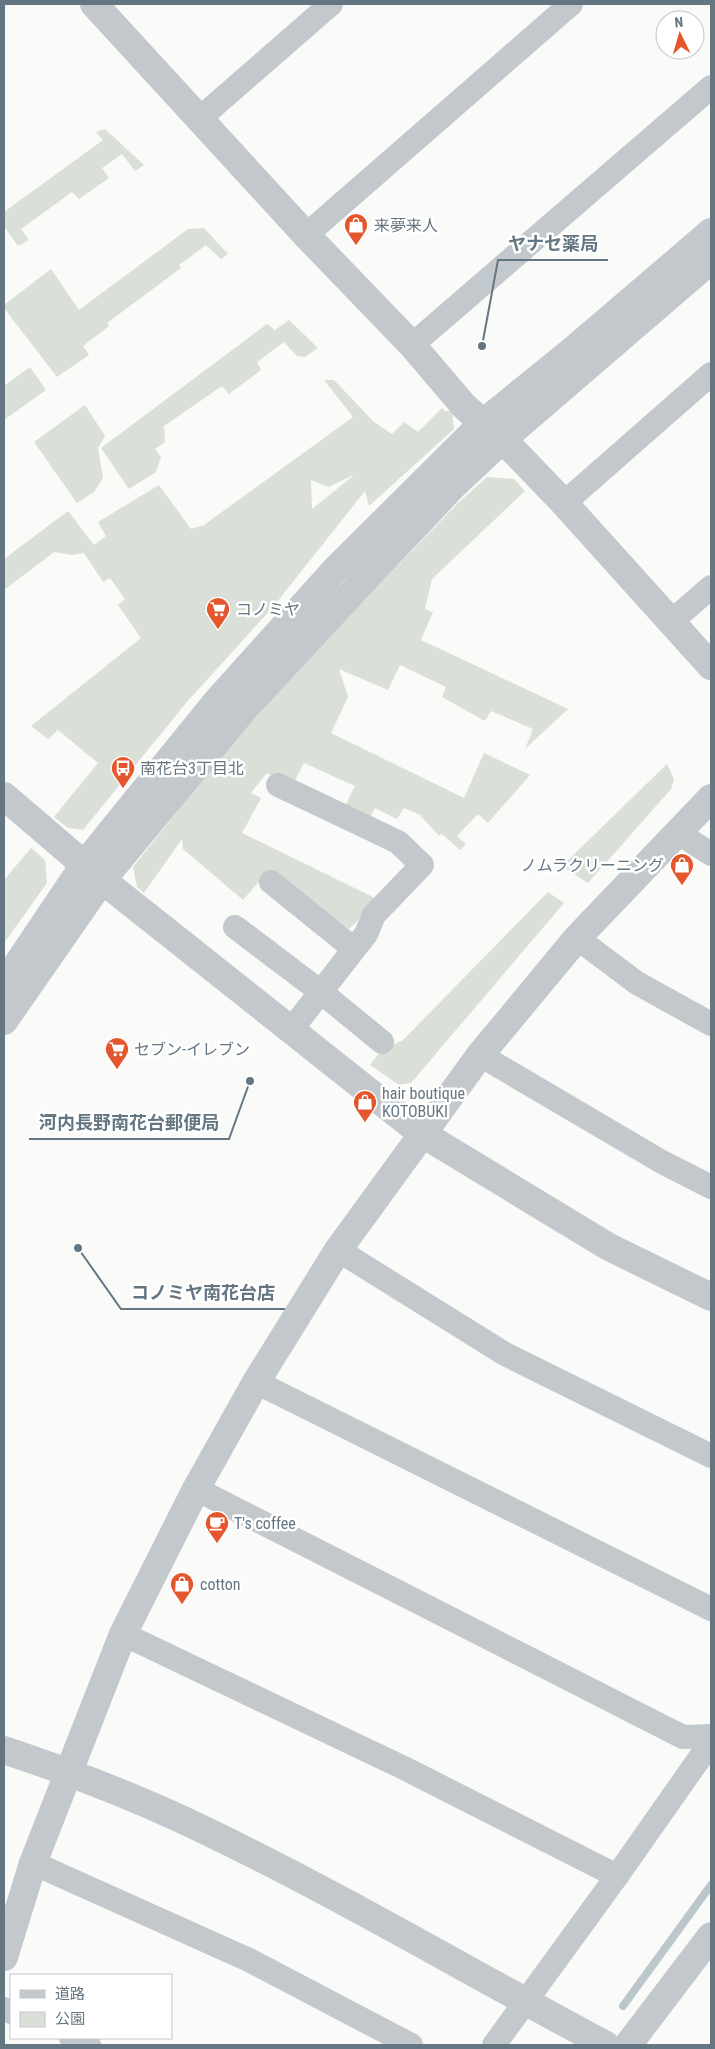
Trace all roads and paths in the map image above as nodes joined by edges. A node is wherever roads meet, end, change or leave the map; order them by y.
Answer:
1 (94, 4) edge
2 (331, 4) edge
3 (571, 4) edge
4 (711, 87) edge
5 (199, 119) junction
6 (711, 232) edge
7 (306, 235) junction
8 (711, 260) edge
9 (412, 345) junction
10 (711, 374) edge
11 (493, 432) junction
12 (564, 503) junction
13 (711, 587) edge
14 (672, 622) junction
15 (711, 666) edge
16 (278, 785) dead end
17 (4, 796) edge
18 (711, 798) edge
19 (678, 833) junction
20 (711, 854) edge
21 (93, 872) junction
22 (271, 882) dead end
23 (235, 927) dead end
24 (577, 938) junction
25 (354, 949) junction
26 (4, 984) edge
27 (321, 992) junction
28 (4, 1021) edge
29 (711, 1024) edge
30 (291, 1030) junction
31 (382, 1042) dead end
32 (480, 1055) junction
33 (421, 1134) junction
34 (711, 1187) edge
35 (338, 1250) junction
36 (711, 1297) edge
37 (256, 1382) junction
38 (711, 1456) edge
39 (196, 1489) junction
40 (711, 1609) edge
41 (123, 1634) junction
42 (711, 1736) edge
43 (711, 1742) edge
44 (4, 1750) edge
45 (68, 1772) junction
46 (33, 1863) junction
47 (617, 1876) junction
48 (711, 1936) edge
49 (4, 1957) edge
50 (526, 2002) junction
51 (74, 2039) edge
52 (89, 2045) edge
53 (411, 2045) edge
54 (494, 2045) edge
55 (606, 2045) edge
56 (628, 2045) edge

1 - 5 street
2 - 5 street
3 - 7 street
4 - 9 street
5 - 7 street
6 - 11 street
7 - 9 street
8 - 11 street
9 - 11 street
10 - 12 street
11 - 12 street
11 - 21 street
12 - 14 street
13 - 14 street
14 - 15 street
16 - 25 street
17 - 21 street
18 - 19 street
19 - 20 street
19 - 24 street
21 - 26 street
21 - 28 street
21 - 30 street
22 - 25 street
23 - 27 street
24 - 29 street
24 - 32 street
25 - 27 street
27 - 30 street
27 - 31 street
30 - 33 street
32 - 33 street
32 - 34 street
33 - 35 street
33 - 36 street
35 - 37 street
35 - 38 street
37 - 39 street
37 - 40 street
39 - 41 street
39 - 42 street
41 - 45 street
41 - 47 street
43 - 47 street
44 - 45 street
45 - 46 street
45 - 50 street
46 - 49 street
46 - 53 street
47 - 50 street
48 - 56 street
50 - 54 street
50 - 55 street
51 - 52 street

